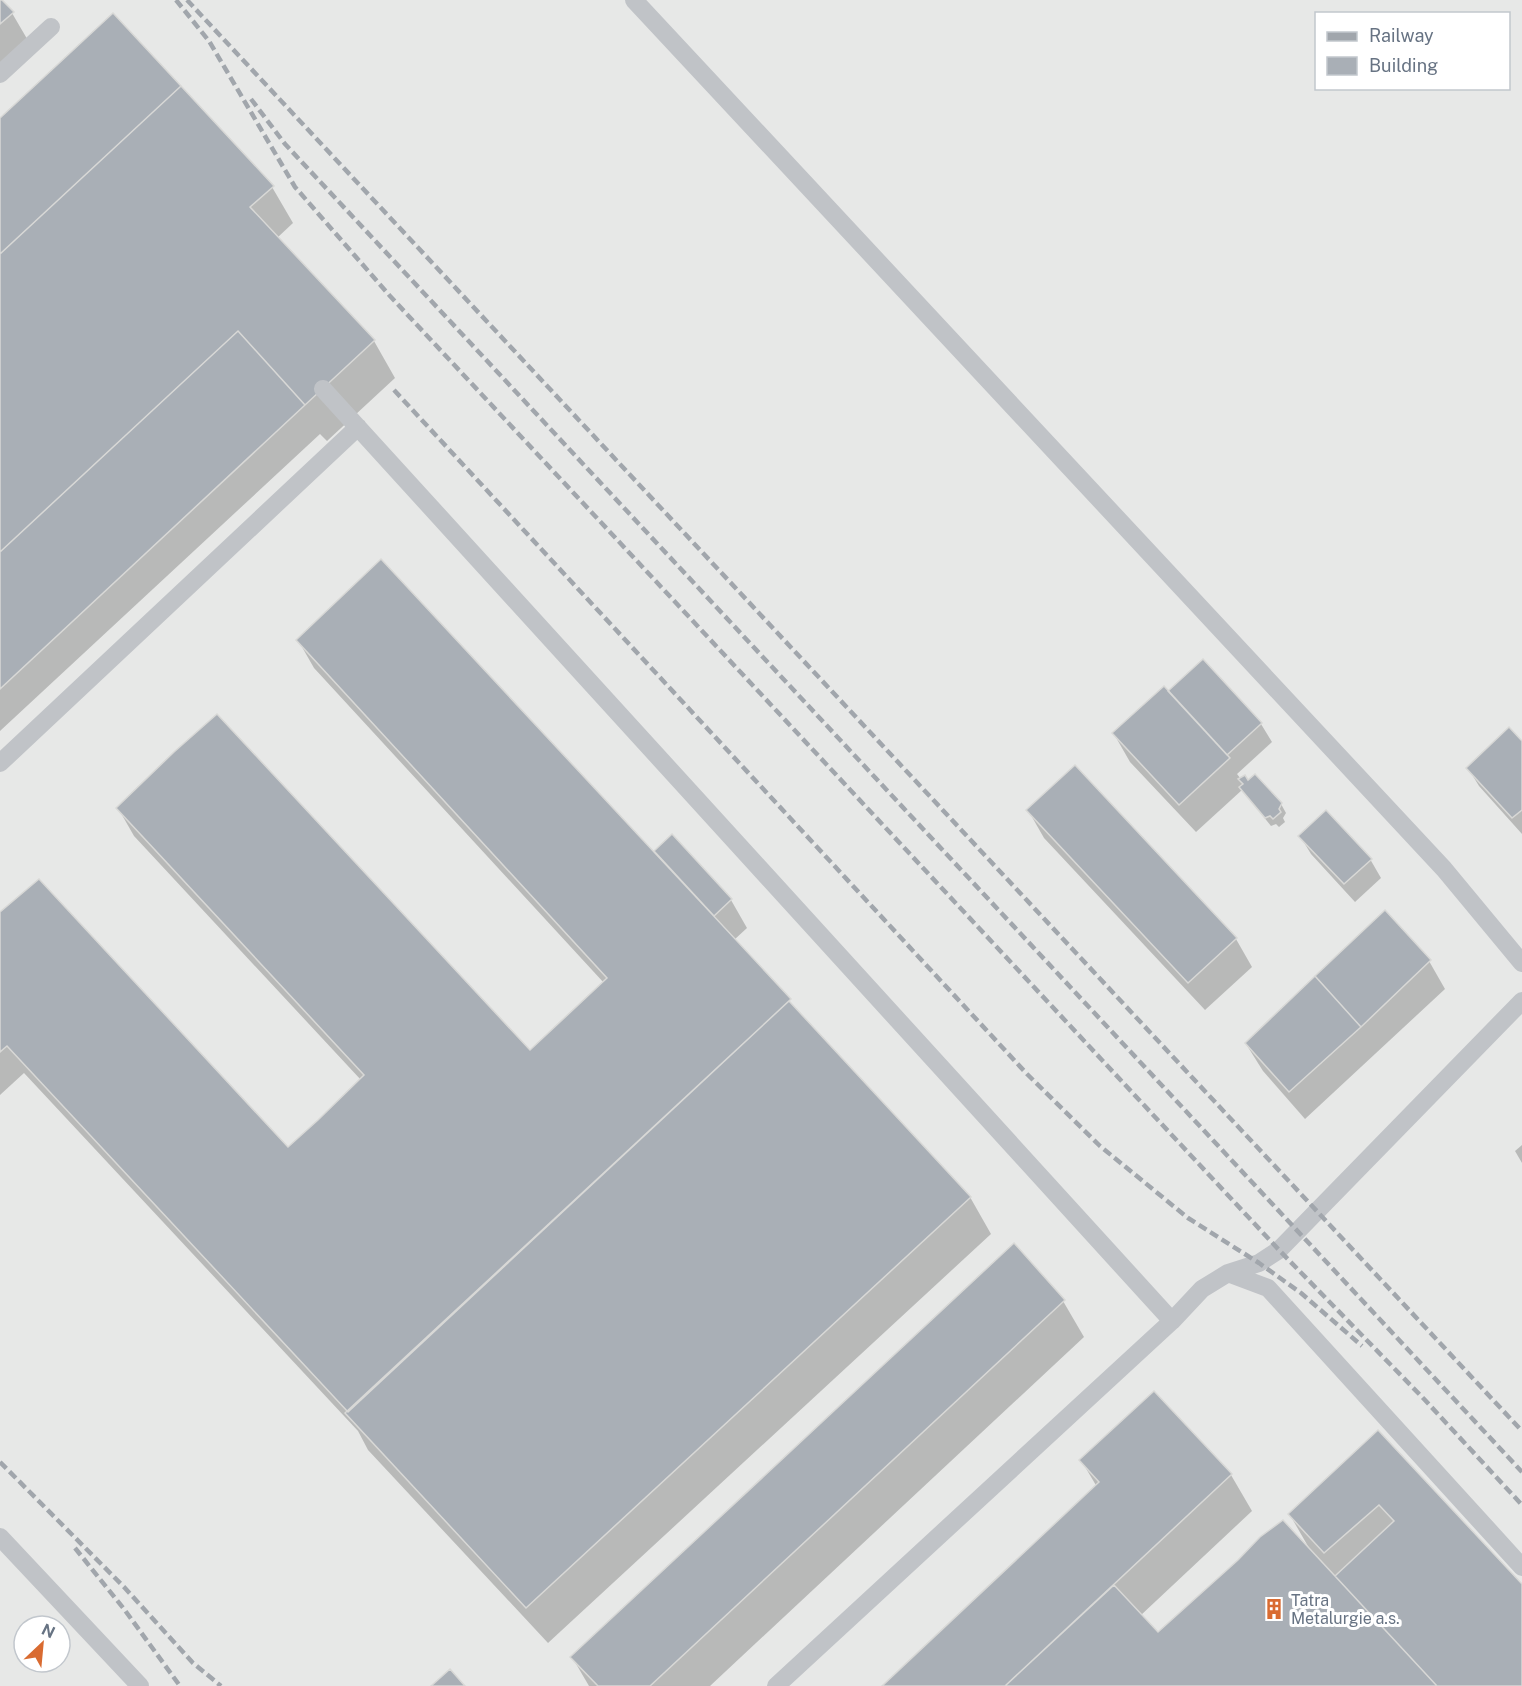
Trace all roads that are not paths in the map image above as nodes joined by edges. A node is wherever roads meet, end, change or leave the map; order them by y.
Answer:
1 (634, 0) edge
2 (51, 27) dead end
3 (0, 74) edge
4 (323, 388) dead end
5 (358, 427) junction
6 (0, 763) edge
7 (1522, 963) edge
8 (1522, 1001) edge
9 (1228, 1273) junction
10 (1172, 1321) junction
11 (0, 1537) edge
12 (1522, 1567) edge
13 (140, 1686) edge
14 (776, 1686) edge

1 - 7 lane
2 - 3 lane
4 - 5 lane
5 - 6 lane
5 - 10 lane
8 - 9 lane
9 - 10 lane
9 - 12 lane
10 - 14 lane
11 - 13 lane

